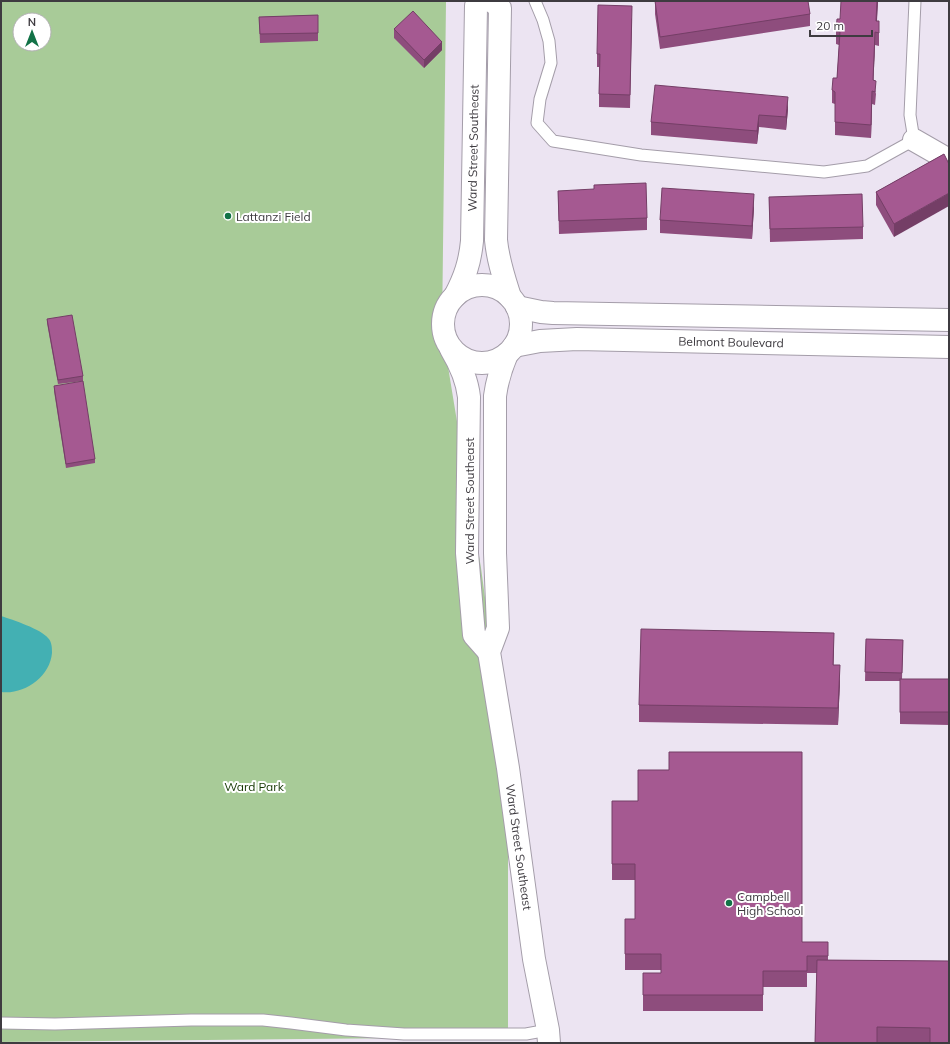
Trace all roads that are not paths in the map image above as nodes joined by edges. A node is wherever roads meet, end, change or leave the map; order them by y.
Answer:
1 (484, 1) edge
2 (492, 1) edge
3 (535, 1) edge
4 (915, 1) edge
5 (914, 140) junction
6 (949, 160) edge
7 (455, 296) junction
8 (513, 302) junction
9 (949, 320) edge
10 (949, 347) edge
11 (451, 349) junction
12 (511, 350) junction
13 (489, 652) junction
14 (1, 1023) edge
15 (548, 1037) edge

1 - 7 street, Ward Street Southeast
2 - 8 street, Ward Street Southeast
3 - 5 lane
4 - 5 lane
5 - 6 street
7 - 8 street
7 - 11 street, Ward Street Southeast
8 - 9 street
8 - 12 street, Ward Street Southeast
10 - 12 street, Belmont Boulevard
11 - 12 street
11 - 13 street, Ward Street Southeast
12 - 13 street, Ward Street Southeast
13 - 15 street, Ward Street Southeast
14 - 15 lane

